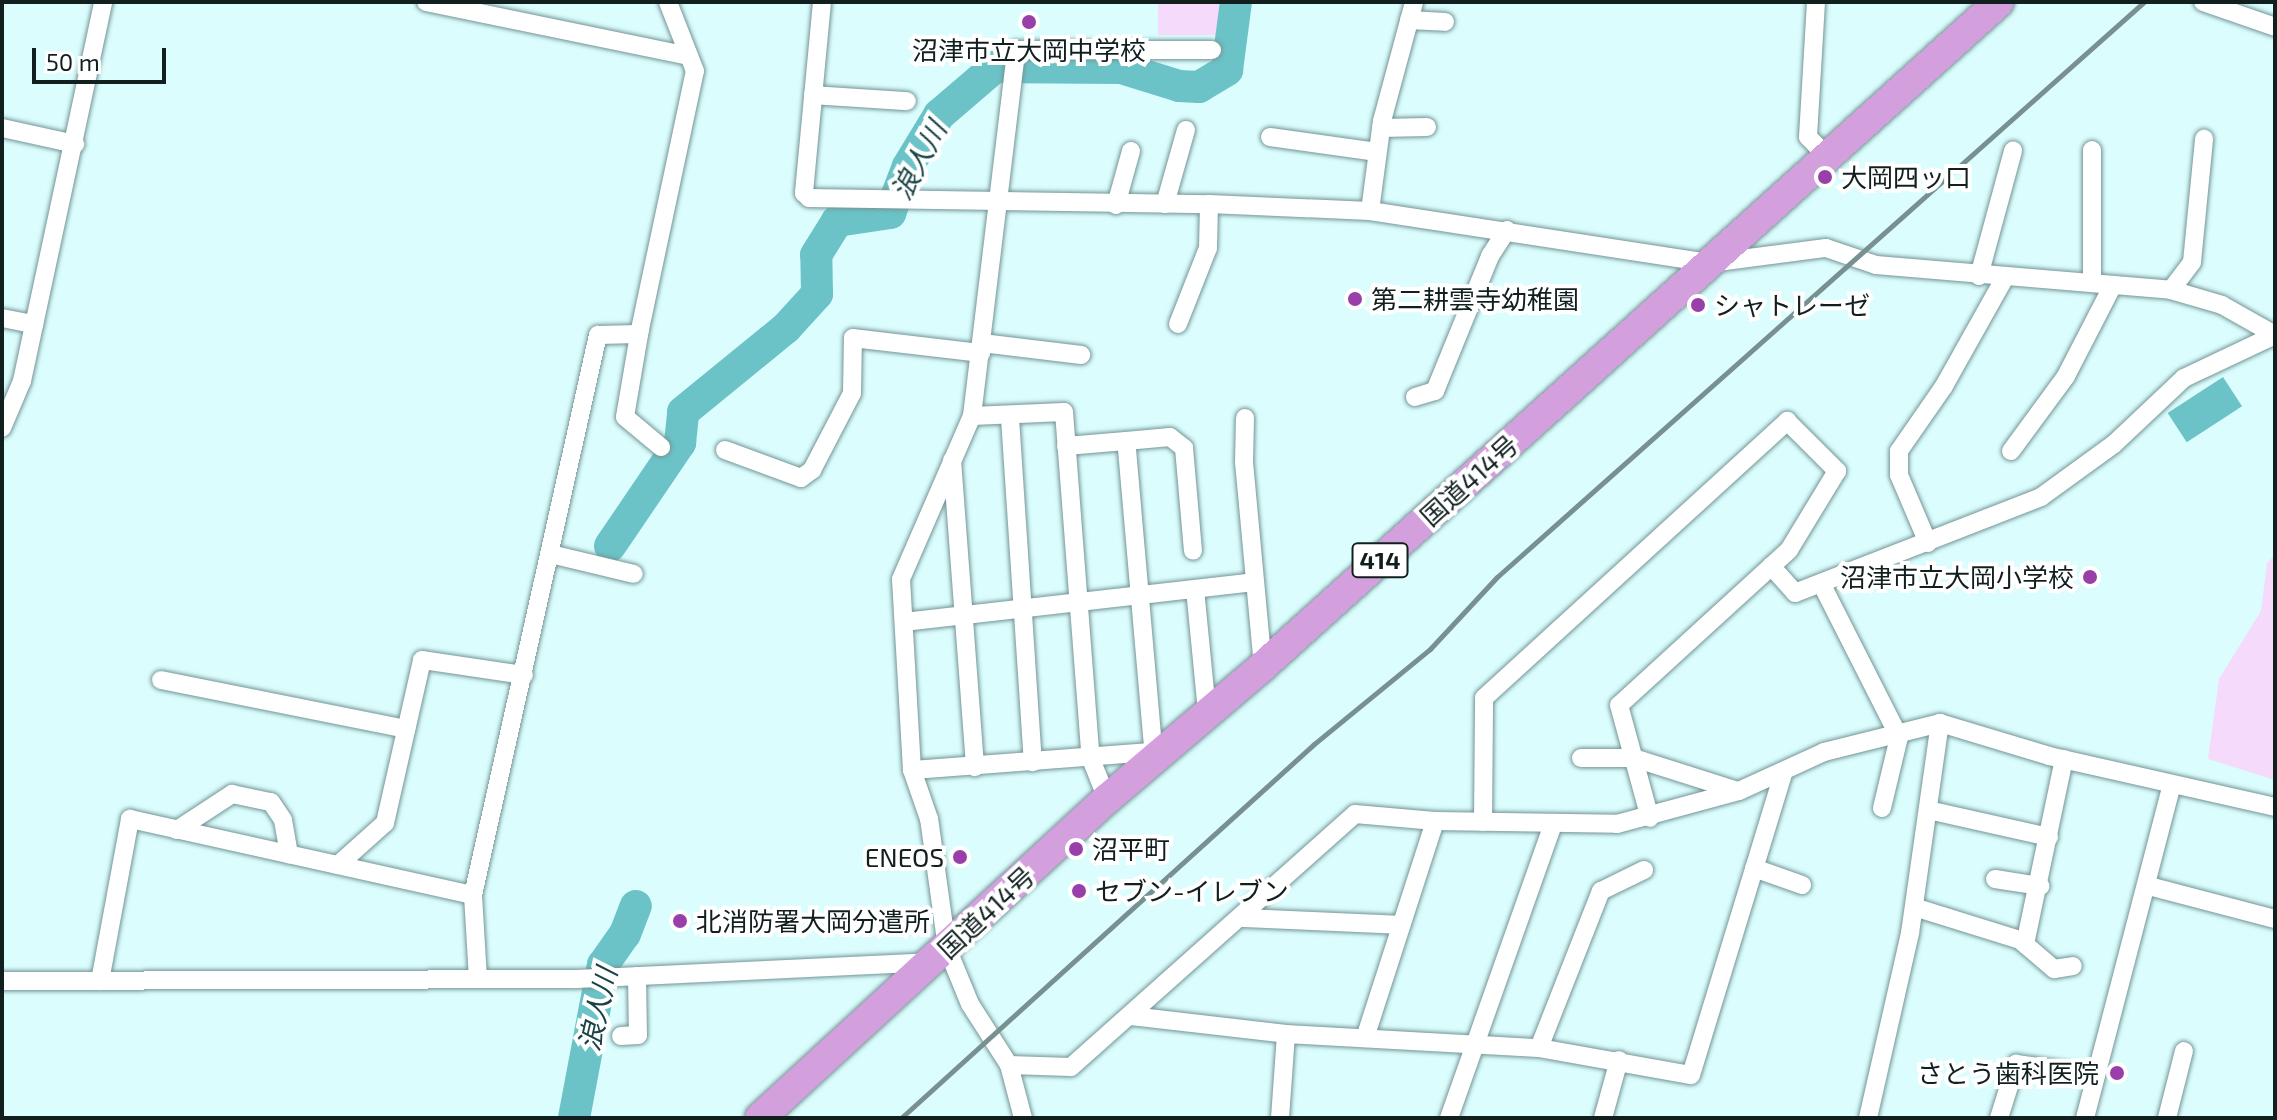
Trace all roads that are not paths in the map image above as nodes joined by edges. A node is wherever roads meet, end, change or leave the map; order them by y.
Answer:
1 (103, 2) edge
2 (426, 2) edge
3 (668, 2) edge
4 (822, 2) edge
5 (1816, 2) edge
6 (1999, 2) edge
7 (2203, 2) edge
8 (1412, 11) edge
9 (1445, 22) dead end
10 (2275, 27) edge
11 (1212, 50) dead end
12 (689, 56) junction
13 (813, 95) junction
14 (907, 101) dead end
15 (1427, 127) dead end
16 (2, 128) edge
17 (1381, 128) junction
18 (1186, 130) dead end
19 (1270, 137) dead end
20 (2204, 139) dead end
21 (75, 144) junction
22 (2092, 150) dead end
23 (1131, 151) dead end
24 (2013, 151) dead end
25 (1377, 152) junction
26 (1828, 157) junction
27 (994, 201) junction
28 (1165, 204) junction
29 (1209, 204) junction
30 (1116, 205) junction
31 (1370, 211) junction
32 (1507, 230) junction
33 (1710, 263) junction
34 (1979, 276) junction
35 (2004, 279) junction
36 (2092, 283) junction
37 (2113, 285) junction
38 (2171, 290) junction
39 (2, 318) edge
40 (34, 324) junction
41 (1178, 324) dead end
42 (640, 329) junction
43 (982, 348) junction
44 (1081, 355) dead end
45 (1415, 397) dead end
46 (6, 410) edge
47 (972, 416) junction
48 (1010, 418) junction
49 (1245, 418) dead end
50 (2, 428) edge
51 (1126, 441) junction
52 (1066, 446) junction
53 (661, 447) dead end
54 (725, 450) dead end
55 (2011, 451) dead end
56 (952, 457) junction
57 (1928, 543) junction
58 (1193, 551) dead end
59 (551, 554) junction
60 (1771, 566) junction
61 (634, 574) dead end
62 (1254, 582) junction
63 (1821, 583) junction
64 (1195, 589) junction
65 (1139, 594) junction
66 (1078, 601) junction
67 (1022, 608) junction
68 (964, 611) junction
69 (904, 622) junction
70 (1263, 666) junction
71 (524, 675) junction
72 (161, 680) dead end
73 (1207, 712) junction
74 (1940, 723) junction
75 (406, 729) junction
76 (1899, 737) junction
77 (1153, 755) junction
78 (1581, 758) dead end
79 (1634, 758) junction
80 (1091, 759) junction
81 (2064, 759) junction
82 (1033, 762) junction
83 (975, 767) junction
84 (912, 770) junction
85 (1783, 774) junction
86 (2172, 784) junction
87 (1739, 791) junction
88 (1107, 799) junction
89 (2275, 807) edge
90 (1882, 808) dead end
91 (1928, 810) junction
92 (1650, 818) junction
93 (1435, 821) junction
94 (1483, 822) junction
95 (1553, 825) junction
96 (177, 830) junction
97 (2049, 837) junction
98 (289, 854) junction
99 (338, 865) junction
100 (1754, 868) junction
101 (1644, 870) dead end
102 (1995, 879) dead end
103 (1802, 885) dead end
104 (2040, 886) junction
105 (2149, 886) junction
106 (473, 895) junction
107 (1914, 907) junction
108 (1242, 918) junction
109 (2275, 919) edge
110 (1400, 925) junction
111 (2025, 944) junction
112 (941, 955) junction
113 (2073, 966) dead end
114 (637, 976) junction
115 (478, 979) junction
116 (2, 981) edge
117 (100, 981) junction
118 (1131, 1016) junction
119 (1286, 1034) junction
120 (621, 1036) dead end
121 (1365, 1038) junction
122 (1474, 1046) junction
123 (1539, 1048) junction
124 (2184, 1051) dead end
125 (1619, 1060) junction
126 (1009, 1065) junction
127 (2095, 1075) junction
128 (760, 1118) edge
129 (1023, 1118) edge
130 (1280, 1118) edge
131 (1449, 1118) edge
132 (1603, 1118) edge
133 (1868, 1118) edge
134 (1999, 1118) edge
135 (2085, 1118) edge
136 (2167, 1118) edge

1 - 21 street
2 - 12 street
3 - 12 street
4 - 13 street
5 - 26 street
6 - 26 highway, 国道414号 / 414
7 - 10 street
8 - 9 street
8 - 17 street
11 - 27 street
12 - 42 street
13 - 14 street
13 - 27 street
15 - 17 street
16 - 21 street
17 - 25 street
18 - 28 street
19 - 25 street
20 - 38 street
21 - 40 street
22 - 36 street
23 - 30 street
24 - 34 street
25 - 31 street
26 - 33 highway, 国道414号 / 414
27 - 30 street
27 - 43 street
28 - 29 street
28 - 30 street
29 - 31 street
29 - 41 street
31 - 32 street
32 - 33 street
32 - 45 street
33 - 34 street
33 - 70 highway, 国道414号 / 414
34 - 35 street
35 - 36 street
35 - 57 street
36 - 37 street
37 - 38 street
37 - 55 street
38 - 57 street
39 - 40 street
40 - 46 street
42 - 53 street
42 - 59 street
43 - 44 street
43 - 47 street
43 - 54 street
46 - 50 street
47 - 48 street
47 - 56 street
48 - 52 street
48 - 67 street
49 - 62 street
51 - 52 street
51 - 58 street
51 - 65 street
52 - 66 street
56 - 68 street
56 - 69 street
57 - 63 street
59 - 61 street
59 - 71 street
60 - 63 street
60 - 79 street
60 - 94 street
62 - 64 street
62 - 70 street
63 - 76 street
64 - 65 street
64 - 73 street
65 - 66 street
65 - 77 street
66 - 67 street
66 - 80 street
67 - 68 street
67 - 82 street
68 - 69 street
68 - 83 street
69 - 84 street
70 - 73 highway, 国道414号 / 414
71 - 75 street
71 - 106 street
72 - 75 street
73 - 77 highway, 国道414号 / 414
74 - 76 street
74 - 81 street
74 - 91 street
75 - 99 street
76 - 85 street
76 - 90 street
77 - 80 street
77 - 88 highway, 国道414号 / 414
78 - 79 street
79 - 87 street
79 - 92 street
80 - 82 street
80 - 88 street
81 - 86 street
81 - 97 street
82 - 83 street
83 - 84 street
84 - 112 street
85 - 87 street
85 - 100 street
86 - 89 street
86 - 105 street
87 - 92 street
88 - 112 highway, 国道414号 / 414
91 - 97 street
91 - 107 street
92 - 95 street
93 - 94 street
93 - 108 street
93 - 110 street
94 - 95 street
95 - 122 street
96 - 98 street
96 - 98 street
96 - 117 street
97 - 104 street
98 - 99 street
99 - 106 street
100 - 103 street
100 - 125 street
101 - 123 street
102 - 104 street
104 - 111 street
105 - 109 street
105 - 127 street
106 - 115 street
107 - 111 street
107 - 133 street
108 - 110 street
108 - 118 street
110 - 121 street
111 - 113 street
112 - 114 street
112 - 126 street
112 - 128 highway, 国道414号 / 414
114 - 115 street
114 - 120 street
115 - 117 street
116 - 117 street
118 - 119 street
118 - 126 street
119 - 121 street
119 - 130 street
121 - 122 street
122 - 123 street
122 - 131 street
123 - 125 street
124 - 136 street
125 - 132 street
126 - 129 street
127 - 134 street
127 - 135 street

